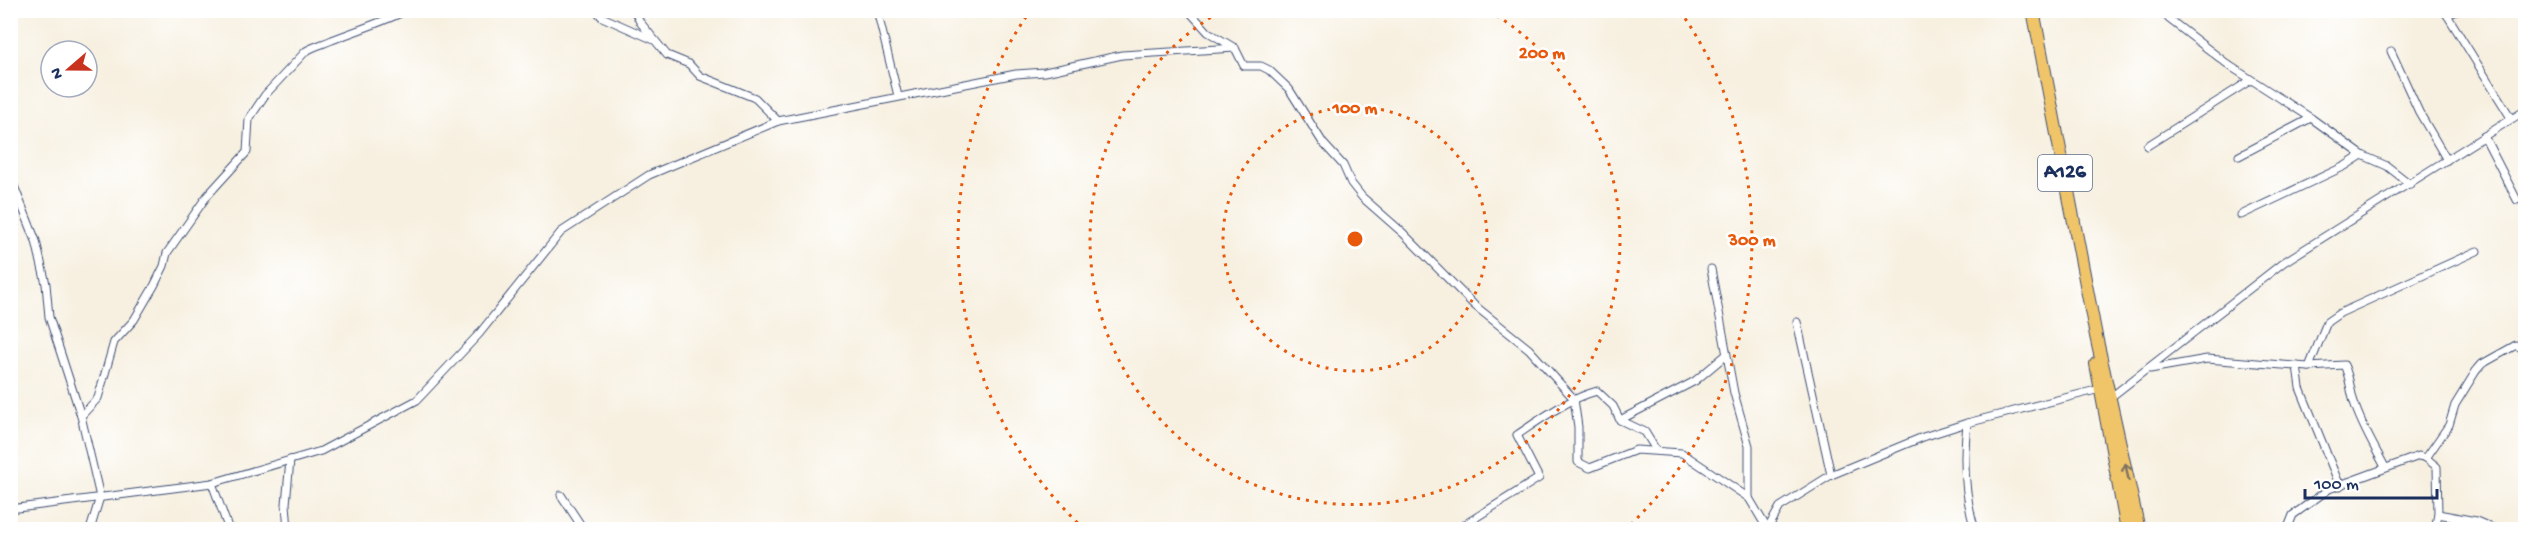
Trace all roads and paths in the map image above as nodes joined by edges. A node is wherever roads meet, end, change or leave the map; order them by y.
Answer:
1 (407, 10) edge
2 (596, 10) edge
3 (634, 10) edge
4 (877, 10) edge
5 (1188, 10) edge
6 (2033, 10) edge
7 (2163, 10) edge
8 (2459, 10) edge
9 (2446, 13) edge
10 (656, 41) junction
11 (1234, 48) junction
12 (2391, 51) dead end
13 (2252, 80) junction
14 (898, 96) junction
15 (2526, 110) edge
16 (2311, 118) junction
17 (2511, 118) junction
18 (778, 121) junction
19 (2484, 136) junction
20 (2147, 146) dead end
21 (2362, 155) junction
22 (2239, 156) dead end
23 (2446, 160) junction
24 (10, 176) edge
25 (2410, 184) junction
26 (2517, 200) dead end
27 (2241, 214) dead end
28 (2477, 250) dead end
29 (1711, 269) dead end
30 (1797, 322) dead end
31 (2096, 336) junction
32 (2526, 351) edge
33 (1726, 356) junction
34 (2297, 366) junction
35 (2309, 367) junction
36 (2147, 369) junction
37 (2100, 389) junction
38 (2111, 397) junction
39 (1574, 399) junction
40 (81, 416) junction
41 (1620, 420) junction
42 (1967, 423) junction
43 (1656, 450) junction
44 (2426, 458) junction
45 (290, 460) junction
46 (2385, 467) junction
47 (1831, 475) junction
48 (212, 483) junction
49 (2340, 486) junction
50 (561, 495) dead end
51 (100, 497) junction
52 (1749, 498) junction
53 (10, 509) edge
54 (2438, 514) junction
55 (1768, 529) edge
56 (90, 530) edge
57 (229, 530) edge
58 (288, 530) edge
59 (584, 530) edge
60 (1456, 530) edge
61 (1975, 530) edge
62 (2127, 530) edge
63 (2139, 530) edge
64 (2287, 530) edge
65 (2435, 530) edge
66 (2497, 530) edge

1 - 40 street
2 - 10 street
3 - 10 street
4 - 14 street
5 - 11 street
6 - 31 highway, A126
7 - 13 street
8 - 9 street
9 - 17 street
10 - 18 street
11 - 14 street
11 - 39 street
12 - 23 street
13 - 16 street
13 - 20 street
14 - 18 street
15 - 17 street
16 - 21 street
16 - 22 street
17 - 19 street
18 - 45 street
19 - 23 street
19 - 26 street
21 - 25 street
21 - 27 street
23 - 25 street
24 - 40 street
25 - 36 street
28 - 35 street
29 - 33 street
30 - 47 street
31 - 37 highway, A126
31 - 38 highway, A126
32 - 44 street
33 - 41 street
33 - 52 street
34 - 35 street
34 - 36 street
34 - 49 street
35 - 46 street
36 - 38 street
37 - 42 street
37 - 62 highway, A126
63 -> 38 highway, A126
39 - 41 street
39 - 43 street
39 - 60 street
40 - 51 street
41 - 43 street
42 - 47 street
42 - 61 street
43 - 52 street
44 - 46 street
44 - 54 street
45 - 48 street
45 - 58 street
46 - 49 street
47 - 55 street
48 - 51 street
48 - 57 street
49 - 64 street
50 - 59 street
51 - 53 street
51 - 56 street
52 - 55 street
54 - 65 street
54 - 66 street

